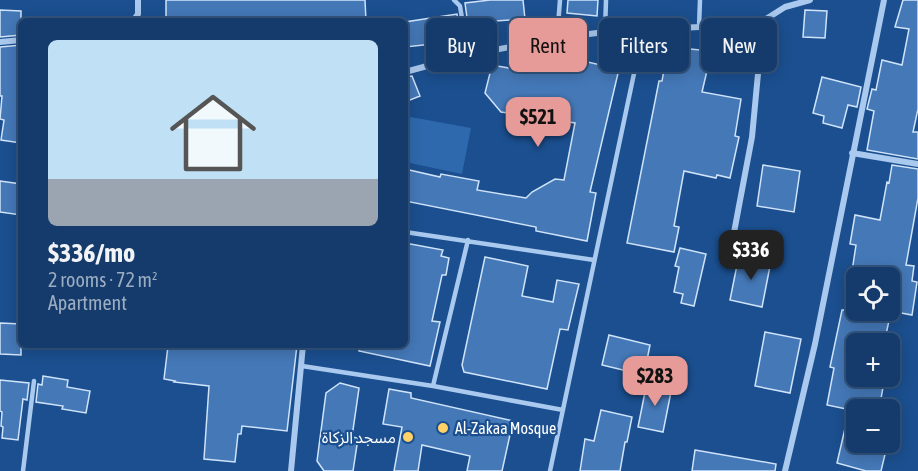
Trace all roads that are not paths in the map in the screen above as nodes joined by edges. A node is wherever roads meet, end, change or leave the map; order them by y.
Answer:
1 (138, 0) edge
2 (454, 0) edge
3 (560, 0) edge
4 (606, 0) edge
5 (700, 0) edge
6 (810, 0) edge
7 (884, 0) edge
8 (135, 18) edge
9 (462, 18) edge
10 (559, 18) edge
11 (605, 18) edge
12 (768, 18) edge
13 (699, 27) joint
14 (689, 28) edge
15 (18, 40) edge
16 (0, 42) edge
17 (426, 66) edge
18 (408, 71) edge
19 (635, 72) edge
20 (758, 72) edge
21 (852, 153) junction
22 (918, 164) edge
23 (408, 232) edge
24 (468, 240) junction
25 (732, 243) dead end
26 (594, 260) junction
27 (303, 348) edge
28 (302, 366) junction
29 (34, 381) dead end
30 (433, 386) junction
31 (563, 410) junction
32 (23, 471) edge
33 (291, 471) edge
34 (550, 471) edge
35 (785, 471) edge

1 - 8 street
2 - 9 lane
3 - 10 lane
4 - 11 lane
5 - 13 lane
6 - 12 street
7 - 21 street
13 - 14 street
15 - 16 street
17 - 18 street
19 - 26 lane
20 - 25 street
21 - 22 street
21 - 35 street
23 - 24 lane
24 - 26 lane
24 - 30 lane
26 - 31 lane
27 - 28 street
28 - 30 lane
28 - 33 street
29 - 32 lane
30 - 31 lane
31 - 34 lane

